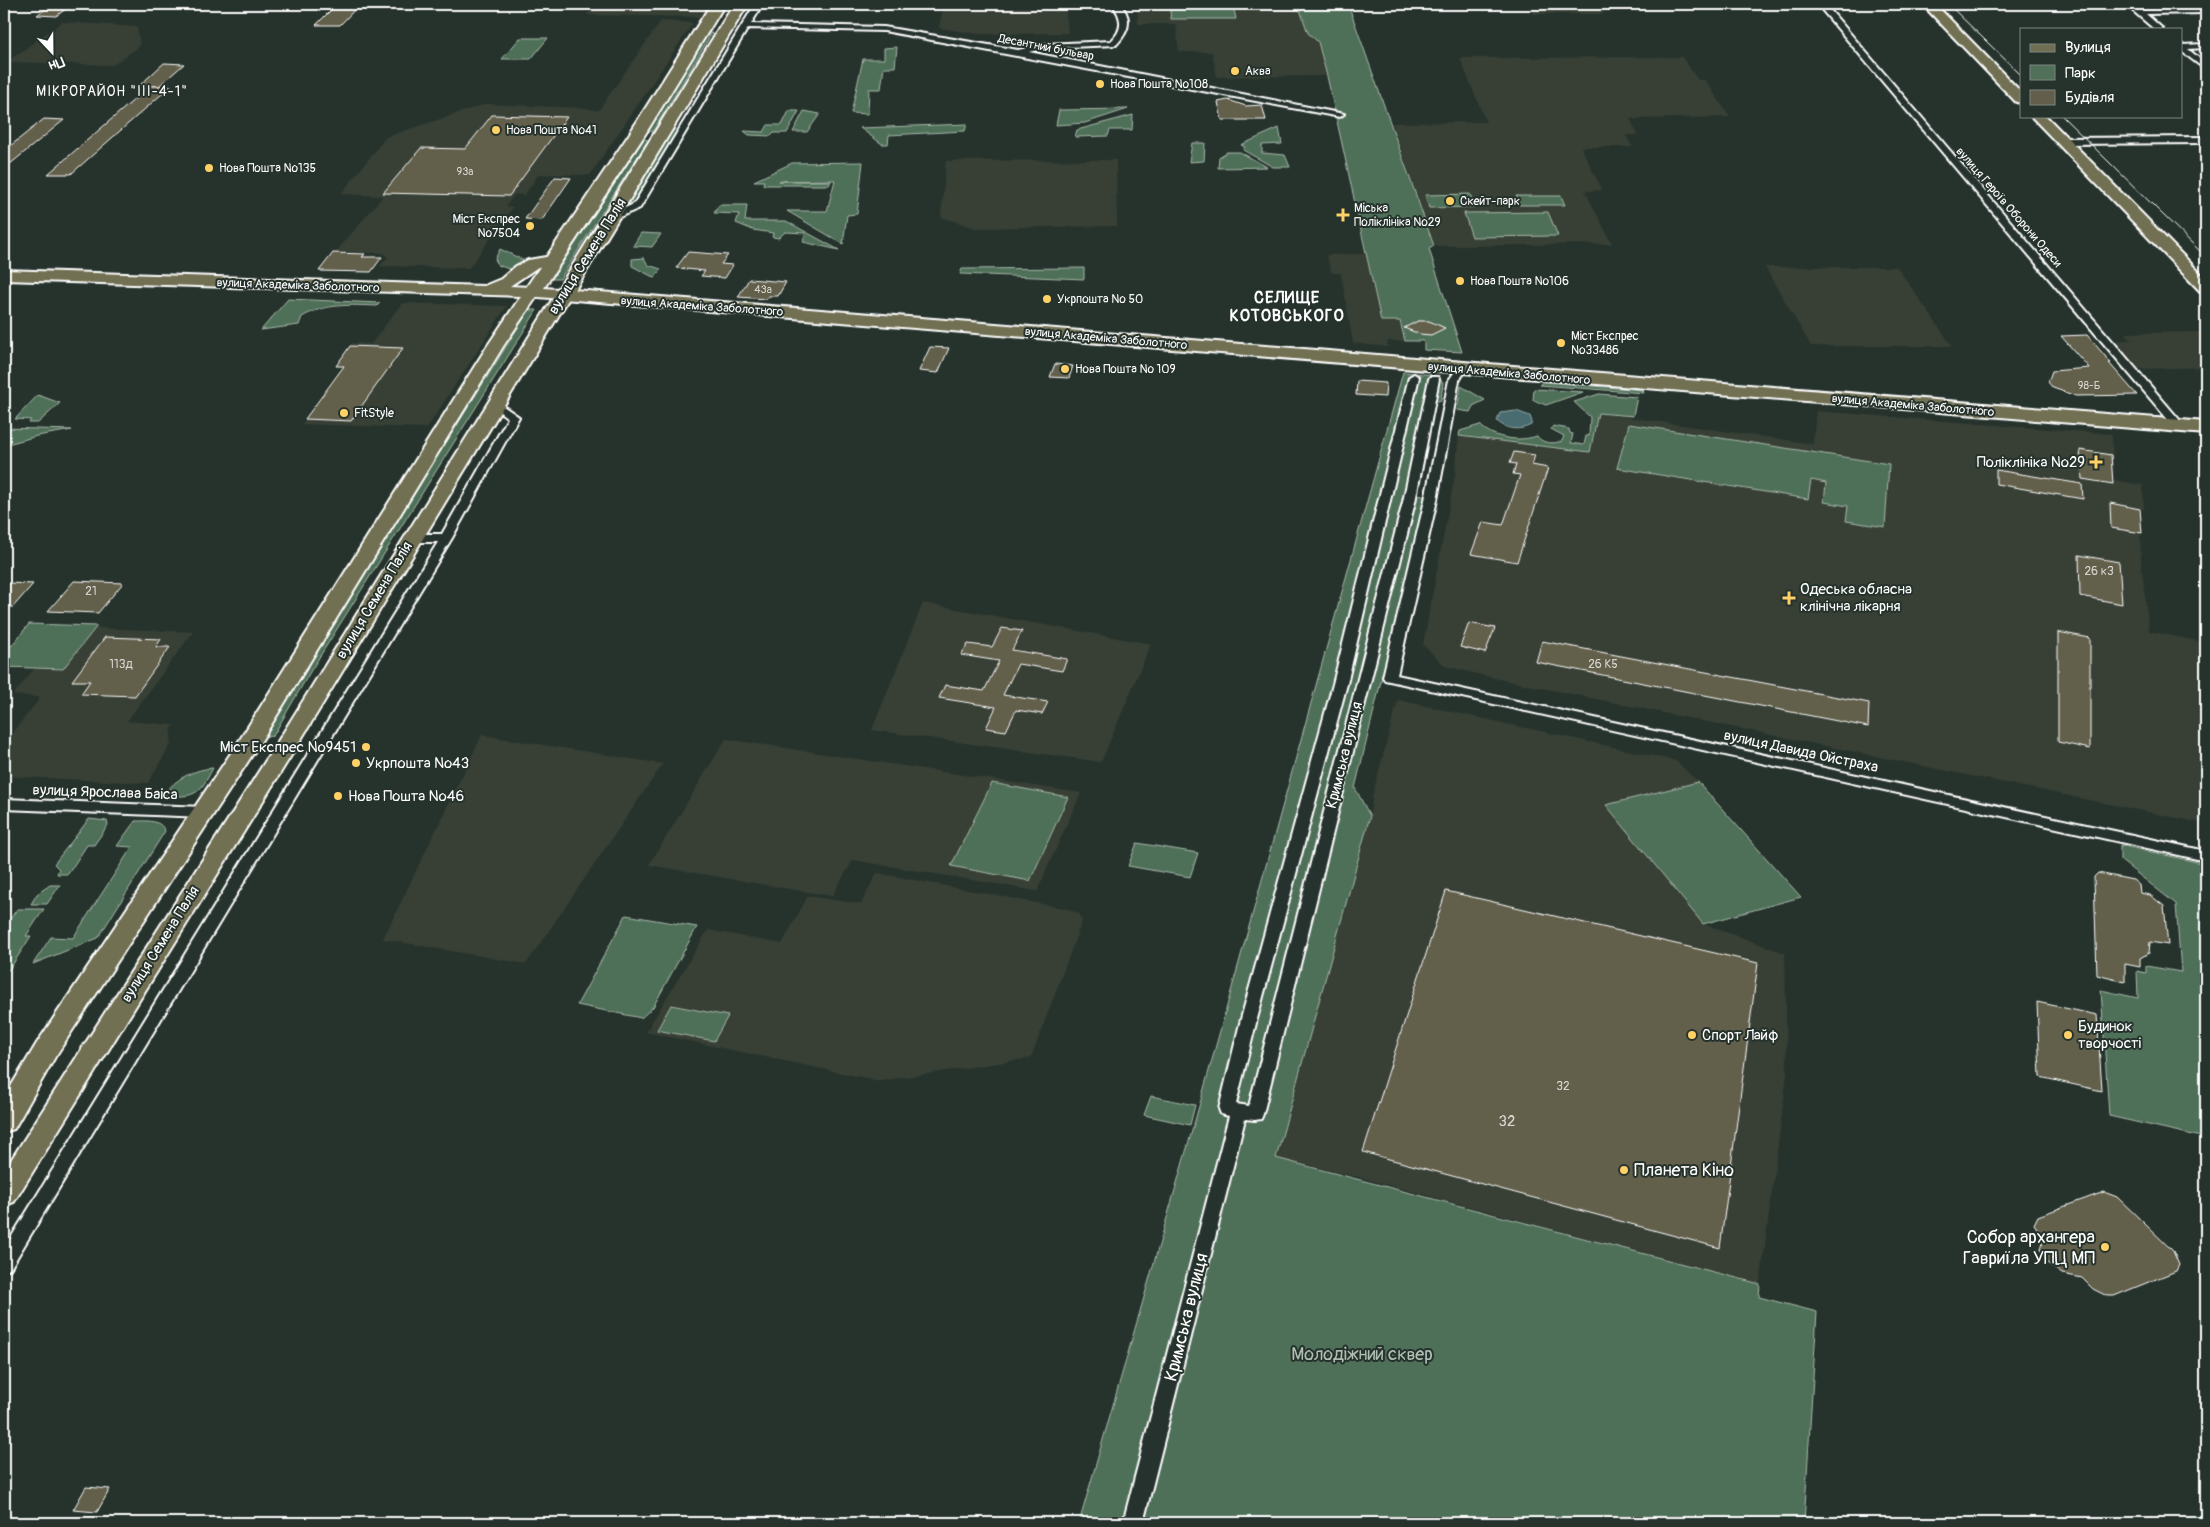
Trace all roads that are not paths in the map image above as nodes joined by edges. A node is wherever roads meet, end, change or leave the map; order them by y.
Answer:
1 (718, 4) edge
2 (741, 4) edge
3 (759, 4) edge
4 (1116, 4) edge
5 (1820, 4) edge
6 (1928, 4) edge
7 (2129, 4) edge
8 (2206, 11) edge
9 (2138, 12) junction
10 (709, 18) junction
11 (731, 19) junction
12 (745, 26) junction
13 (2158, 28) edge
14 (2206, 46) edge
15 (2182, 47) edge
16 (2182, 48) edge
17 (1020, 53) junction
18 (2206, 68) edge
19 (2020, 98) edge
20 (1340, 114) dead end
21 (2040, 118) edge
22 (636, 136) junction
23 (662, 136) junction
24 (2206, 140) edge
25 (2062, 141) junction
26 (612, 217) junction
27 (552, 261) junction
28 (4, 275) edge
29 (2206, 288) edge
30 (483, 291) junction
31 (532, 292) junction
32 (563, 295) junction
33 (1462, 369) junction
34 (1414, 377) dead end
35 (1434, 379) dead end
36 (496, 404) junction
37 (2179, 426) junction
38 (2206, 428) edge
39 (413, 538) junction
40 (446, 538) junction
41 (249, 743) junction
42 (286, 746) junction
43 (4, 804) edge
44 (204, 812) junction
45 (2206, 856) edge
46 (1239, 1111) junction
47 (4, 1121) edge
48 (4, 1194) edge
49 (4, 1264) edge
50 (1133, 1523) edge

1 - 10 highway, вулиця Семена Палія
2 - 11 highway, вулиця Семена Палія
3 - 12 street
4 - 17 street
5 - 37 street, вулиця Героїв Оборони Одеси
6 - 19 main road
7 - 9 street
8 - 9 street
9 - 13 street
10 - 11 highway
10 - 22 highway, вулиця Семена Палія
11 - 23 highway, вулиця Семена Палія
12 - 17 street, Десантний бульвар
12 - 26 street
14 - 15 street
16 - 18 street
17 - 20 street, Десантний бульвар
21 - 25 main road
22 - 23 highway
22 - 27 highway, вулиця Семена Палія
23 - 26 highway, вулиця Семена Палія
24 - 25 street
25 - 29 main road
26 - 32 highway, вулиця Семена Палія
27 - 30 main road
27 - 31 highway, вулиця Семена Палія
28 - 30 main road, вулиця Академіка Заболотного
30 - 31 main road, вулиця Академіка Заболотного
31 - 32 highway, вулиця Академіка Заболотного
31 - 41 main road, вулиця Семена Палія
32 - 33 highway, вулиця Академіка Заболотного
32 - 36 main road, вулиця Семена Палія
33 - 37 highway, вулиця Академіка Заболотного
33 - 45 street, вулиця Давида Ойстраха
34 - 46 street, Кримська вулиця
35 - 46 street, Кримська вулиця
36 - 39 main road, вулиця Семена Палія
36 - 40 street
37 - 38 highway, вулиця Академіка Заболотного
39 - 40 street
39 - 42 main road, вулиця Семена Палія
40 - 49 street
41 - 42 main road
41 - 44 main road, вулиця Семена Палія
42 - 48 main road, вулиця Семена Палія
43 - 44 street, вулиця Ярослава Баіса
44 - 47 main road, вулиця Семена Палія
46 - 50 street, Кримська вулиця

